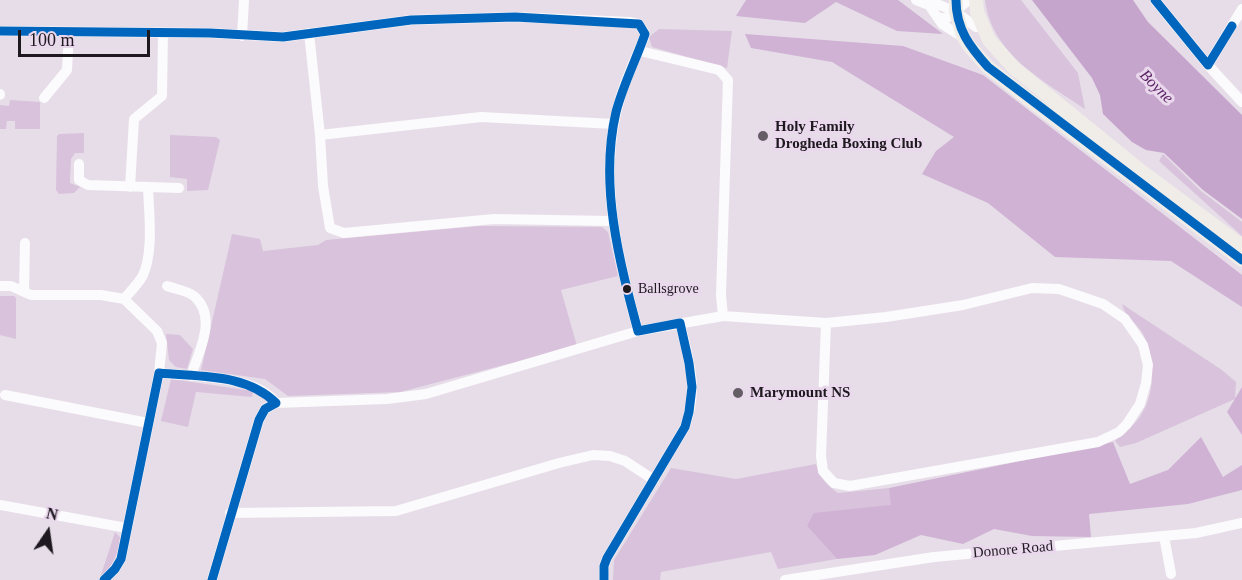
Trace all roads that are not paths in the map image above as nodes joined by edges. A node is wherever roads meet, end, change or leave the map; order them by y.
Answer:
1 (244, 0) edge
2 (916, 0) edge
3 (969, 0) edge
4 (976, 0) edge
5 (1155, 0) edge
6 (933, 3) edge
7 (956, 6) edge
8 (1242, 9) edge
9 (939, 18) junction
10 (982, 26) junction
11 (0, 32) edge
12 (69, 32) junction
13 (309, 33) junction
14 (163, 34) junction
15 (242, 36) junction
16 (964, 38) junction
17 (640, 51) junction
18 (1208, 65) junction
19 (44, 98) dead end
20 (1242, 102) edge
21 (614, 124) junction
22 (320, 135) junction
23 (79, 164) dead end
24 (130, 187) junction
25 (148, 188) junction
26 (178, 188) dead end
27 (612, 221) junction
28 (25, 243) dead end
29 (1242, 246) edge
30 (1242, 260) edge
31 (0, 286) edge
32 (167, 286) dead end
33 (24, 290) junction
34 (124, 300) junction
35 (723, 316) junction
36 (680, 323) junction
37 (826, 323) junction
38 (638, 331) junction
39 (159, 373) junction
40 (191, 376) junction
41 (5, 395) dead end
42 (276, 403) junction
43 (148, 423) junction
44 (654, 480) junction
45 (0, 505) edge
46 (230, 513) junction
47 (1242, 523) edge
48 (127, 528) junction
49 (1164, 536) junction
50 (1171, 574) dead end
51 (801, 579) edge
52 (104, 580) edge
53 (212, 580) edge
54 (604, 580) edge
55 (785, 580) edge

1 - 15 street
2 - 6 street
3 - 7 street
4 - 10 main road
5 - 18 street
6 - 7 street
6 - 9 street
7 - 9 street
7 - 10 street
7 - 16 main road
8 - 18 street
9 - 16 street
10 - 29 main road
11 - 12 street
12 - 14 street
12 - 19 street
13 - 15 street
13 - 17 street
13 - 22 street
14 - 15 street
14 - 24 street
16 - 30 main road
17 - 21 street
17 - 35 street
18 - 20 street
21 - 22 street
21 - 27 street
22 - 27 street
23 - 24 street
24 - 25 street
25 - 26 street
25 - 34 street
27 - 38 street
28 - 33 street
31 - 33 street
32 - 40 street
33 - 34 street
34 - 39 street
35 - 36 street
35 - 37 street
36 - 38 street
36 - 44 street
37 - 37 street
38 - 42 street
39 - 40 street
39 - 43 street
40 - 42 street
41 - 43 street
42 - 46 street
43 - 48 street
44 - 46 street
44 - 54 street
45 - 48 street
46 - 53 street
47 - 49 street, Donore Road
48 - 52 street
49 - 50 street
49 - 51 street, Donore Road
51 - 55 street, Donore Road

